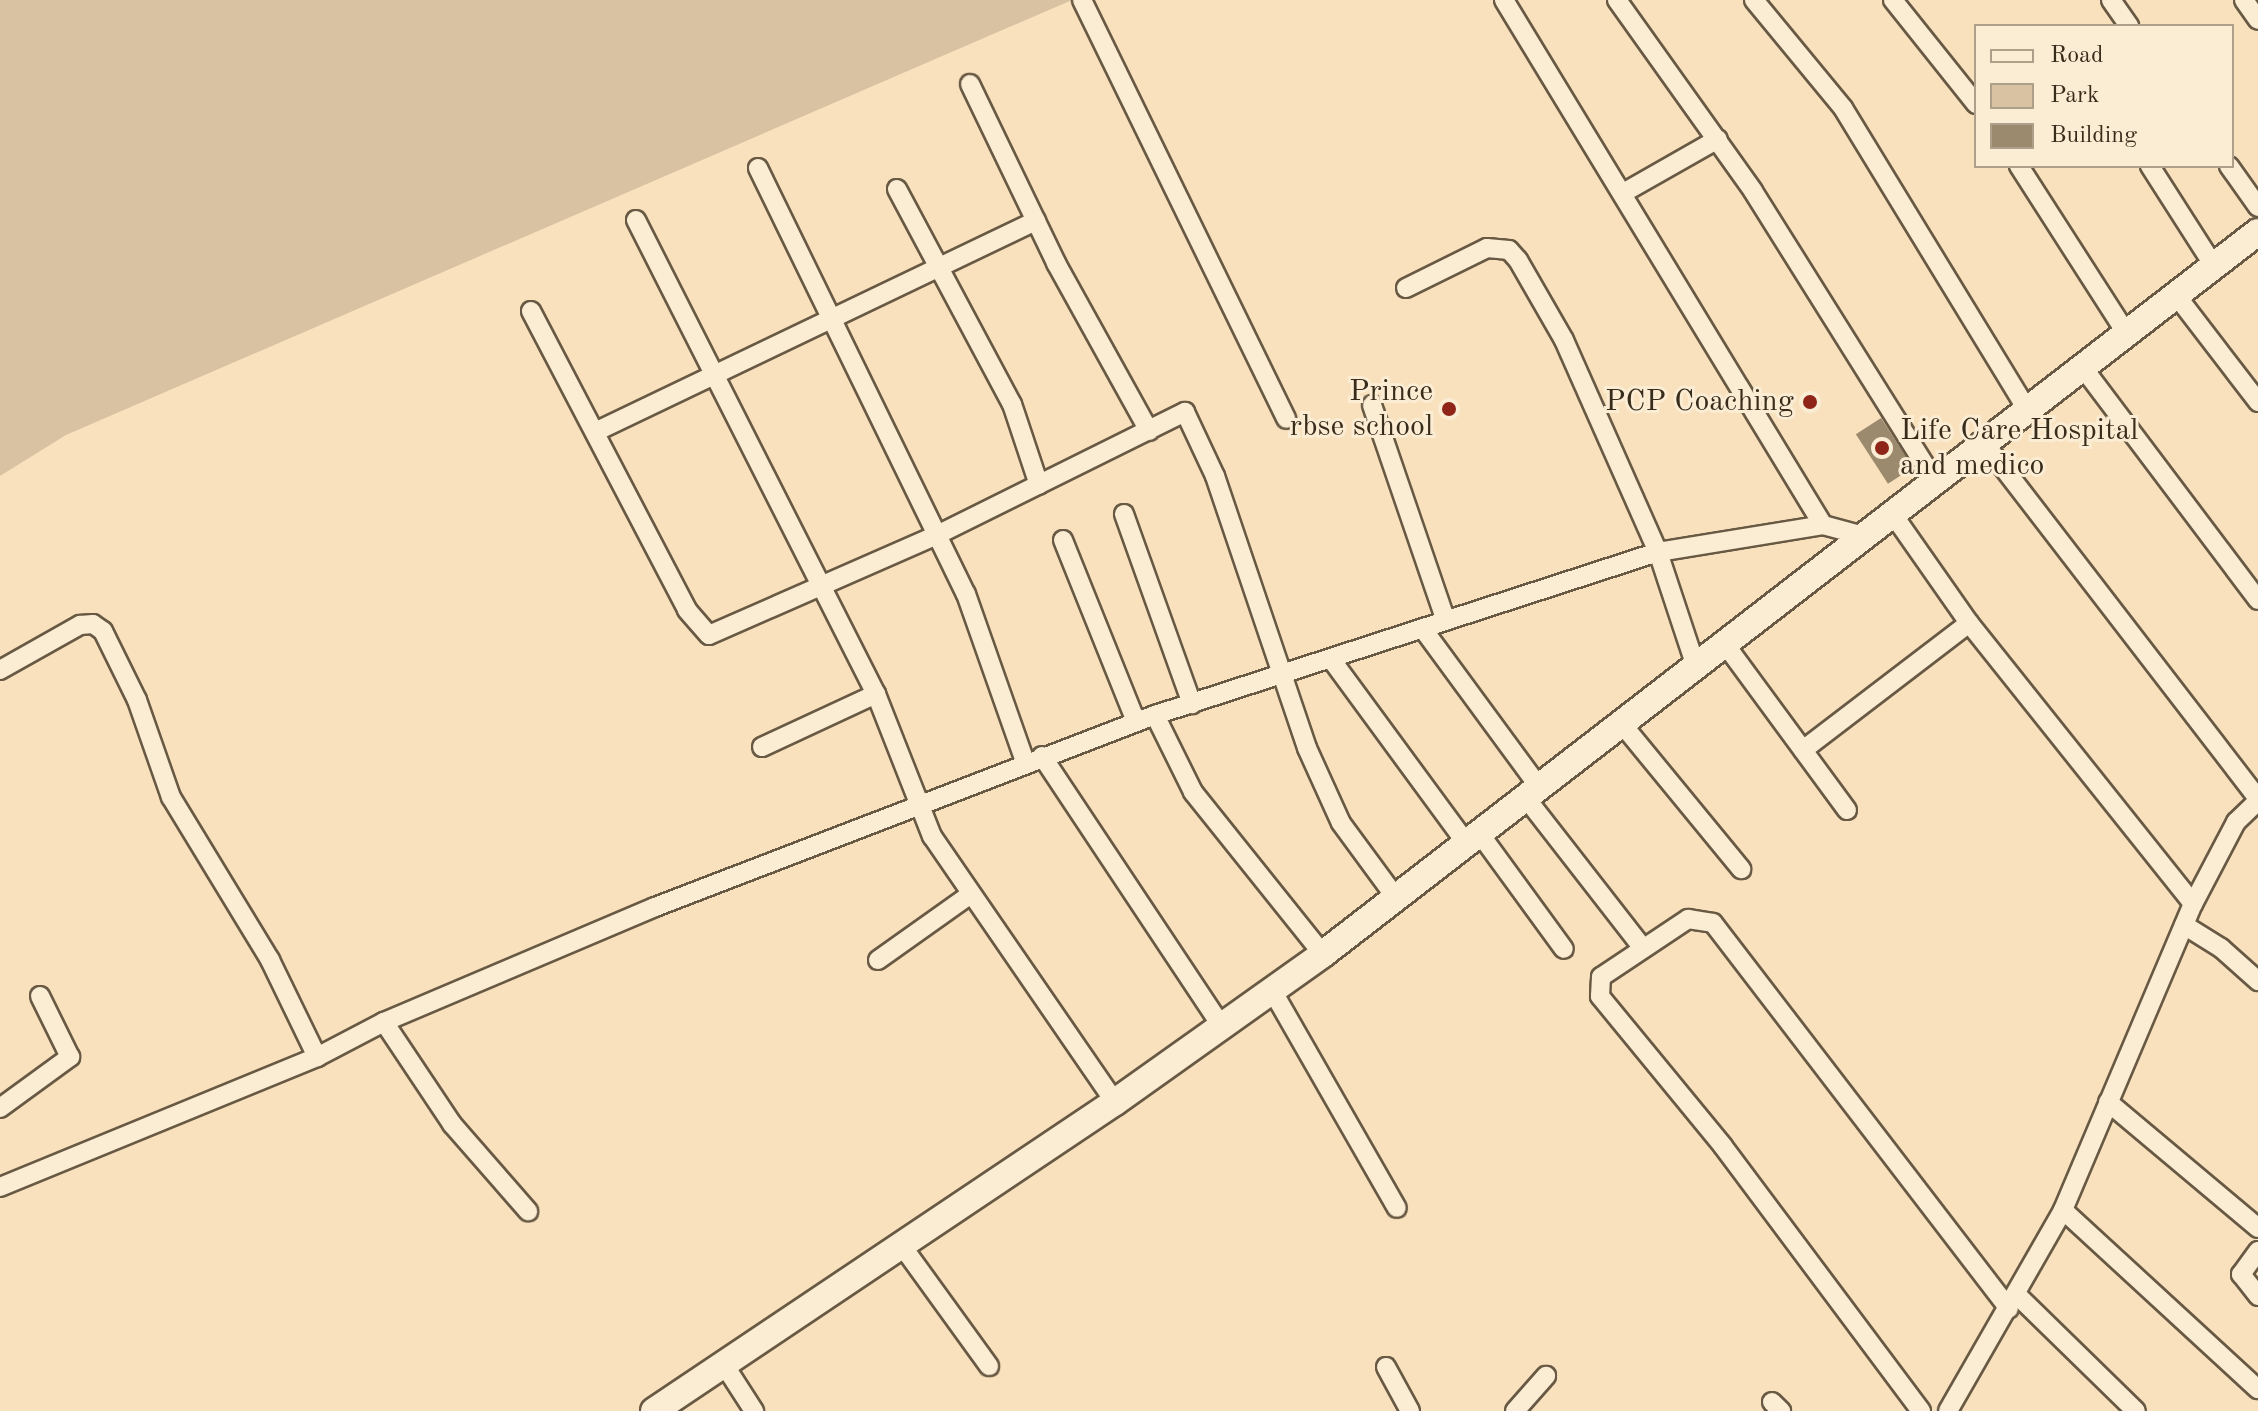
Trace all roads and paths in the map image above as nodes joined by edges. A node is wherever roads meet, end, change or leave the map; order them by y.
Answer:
1 (1082, 0) edge
2 (1504, 0) edge
3 (1617, 0) edge
4 (1754, 0) edge
5 (1893, 0) edge
6 (2111, 0) edge
7 (2244, 0) edge
8 (2258, 20) edge
9 (2128, 24) edge
10 (970, 84) dead end
11 (1974, 101) edge
12 (1718, 139) junction
13 (758, 168) dead end
14 (2020, 168) edge
15 (2151, 168) edge
16 (2230, 168) edge
17 (897, 189) dead end
18 (1623, 193) junction
19 (2258, 207) edge
20 (636, 220) dead end
21 (1036, 221) junction
22 (2258, 232) edge
23 (2214, 266) junction
24 (939, 267) junction
25 (1406, 288) dead end
26 (2176, 295) junction
27 (531, 311) dead end
28 (831, 318) junction
29 (2127, 334) junction
30 (2084, 369) junction
31 (715, 374) junction
32 (2258, 402) edge
33 (1372, 405) dead end
34 (2029, 413) junction
35 (1286, 419) dead end
36 (1149, 431) junction
37 (595, 432) junction
38 (1985, 444) junction
39 (1935, 481) junction
40 (1039, 485) junction
41 (1892, 513) junction
42 (1124, 514) dead end
43 (1823, 525) junction
44 (937, 535) junction
45 (1864, 536) junction
46 (1063, 540) dead end
47 (1658, 552) junction
48 (823, 588) junction
49 (2258, 600) edge
50 (1446, 621) junction
51 (1969, 623) junction
52 (1423, 629) junction
53 (1725, 644) junction
54 (1331, 659) junction
55 (1696, 667) junction
56 (0, 670) edge
57 (1284, 677) junction
58 (876, 694) junction
59 (1192, 704) junction
60 (1155, 715) junction
61 (1136, 722) junction
62 (1622, 724) junction
63 (762, 747) dead end
64 (1803, 750) junction
65 (1033, 759) junction
66 (1533, 793) junction
67 (2258, 799) edge
68 (919, 805) junction
69 (1847, 810) dead end
70 (1473, 839) junction
71 (1741, 869) dead end
72 (971, 894) junction
73 (1396, 898) junction
74 (2193, 904) junction
75 (2184, 925) junction
76 (1642, 947) junction
77 (1564, 949) dead end
78 (1323, 954) junction
79 (878, 960) dead end
80 (2258, 981) edge
81 (1272, 990) junction
82 (40, 996) dead end
83 (384, 1022) junction
84 (1221, 1025) junction
85 (317, 1057) junction
86 (1115, 1102) junction
87 (2108, 1102) junction
88 (0, 1108) edge
89 (0, 1187) edge
90 (1397, 1208) dead end
91 (2063, 1210) junction
92 (528, 1211) dead end
93 (2254, 1217) edge
94 (900, 1243) junction
95 (2258, 1251) edge
96 (2258, 1296) edge
97 (2013, 1302) junction
98 (725, 1366) junction
99 (989, 1366) dead end
100 (1386, 1367) dead end
101 (1546, 1376) dead end
102 (2258, 1389) edge
103 (1958, 1407) edge
104 (654, 1411) edge
105 (754, 1411) edge
106 (1410, 1411) edge
107 (1515, 1411) edge
108 (1921, 1411) edge
109 (2136, 1411) edge

1 - 35 street
2 - 18 street
3 - 12 street
4 - 34 street
5 - 11 street
6 - 9 street
7 - 8 street
10 - 21 street
12 - 18 street
12 - 39 street
13 - 28 street
14 - 29 street
15 - 23 street
16 - 19 street
17 - 24 street
18 - 43 street
20 - 31 street
21 - 24 street
21 - 36 street
22 - 23 street
23 - 26 street
24 - 28 street
24 - 40 street
25 - 47 street
26 - 29 street
26 - 32 street
27 - 37 street
28 - 31 street
28 - 44 street
29 - 30 street
30 - 34 street
30 - 49 street
31 - 37 street
31 - 48 street
33 - 50 street
34 - 38 street
36 - 40 street
36 - 57 street
37 - 48 street
38 - 39 street
38 - 67 street
39 - 41 street
40 - 44 street
41 - 45 street
41 - 51 street
42 - 59 street
43 - 45 street
43 - 47 street
44 - 48 street
44 - 65 street
45 - 53 street
46 - 61 street
47 - 50 street
47 - 55 street
48 - 58 street
50 - 52 street
51 - 64 street
51 - 74 street
52 - 54 street
52 - 66 street
53 - 55 street
53 - 64 street
54 - 57 street
54 - 70 street
55 - 62 street
56 - 85 street
57 - 59 street
57 - 73 street
58 - 63 street
58 - 68 street
59 - 60 street
60 - 61 street
60 - 78 street
61 - 65 street
62 - 66 street
62 - 71 street
64 - 69 street
65 - 68 street
65 - 84 street
66 - 70 street
66 - 76 street
67 - 74 street
68 - 72 street
68 - 83 street
70 - 73 street
70 - 77 street
72 - 79 street
72 - 86 street
73 - 78 street
74 - 75 street
75 - 80 street
75 - 87 street
76 - 97 street
76 - 108 street
78 - 81 street
81 - 84 street
81 - 90 street
82 - 88 street
83 - 85 street
83 - 92 street
84 - 86 street
85 - 89 street
86 - 94 street
87 - 91 street
87 - 93 street
91 - 97 street
91 - 102 street
94 - 98 street
94 - 99 street
95 - 96 street
97 - 103 street
97 - 109 street
98 - 104 street
98 - 105 street
100 - 106 street
101 - 107 street

